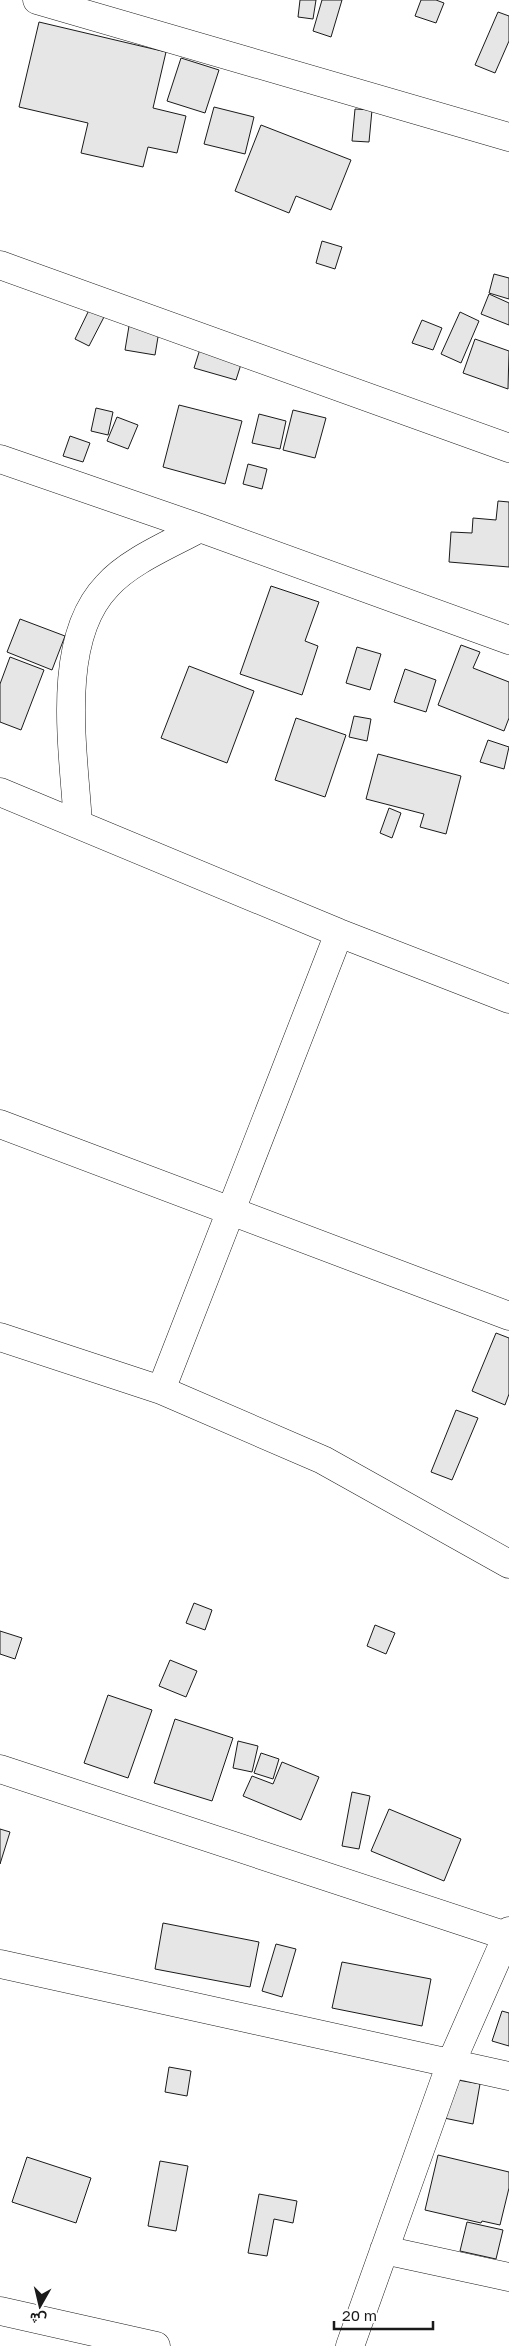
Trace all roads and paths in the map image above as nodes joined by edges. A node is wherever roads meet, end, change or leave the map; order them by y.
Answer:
1 (37, 0) edge
2 (509, 137) edge
3 (0, 265) edge
4 (509, 448) edge
5 (0, 459) edge
6 (200, 528) junction
7 (509, 640) edge
8 (0, 792) edge
9 (78, 824) junction
10 (339, 933) junction
11 (509, 999) edge
12 (0, 1124) edge
13 (229, 1212) junction
14 (509, 1316) edge
15 (0, 1337) edge
16 (161, 1390) junction
17 (509, 1564) edge
18 (0, 1769) edge
19 (508, 1933) edge
20 (0, 1964) edge
21 (451, 2063) junction
22 (509, 2076) edge
23 (384, 2250) junction
24 (509, 2277) edge
25 (0, 2311) edge
26 (156, 2346) edge
27 (350, 2346) edge

1 - 2 street
3 - 4 street
5 - 6 street
6 - 7 street
6 - 9 street
8 - 9 street
9 - 10 street
10 - 11 street
10 - 13 street
12 - 13 street
13 - 14 street
13 - 16 street
15 - 16 street
16 - 17 street
18 - 19 street
19 - 21 street
20 - 21 street
21 - 22 street
21 - 23 street
23 - 24 street
23 - 27 street
25 - 26 street

